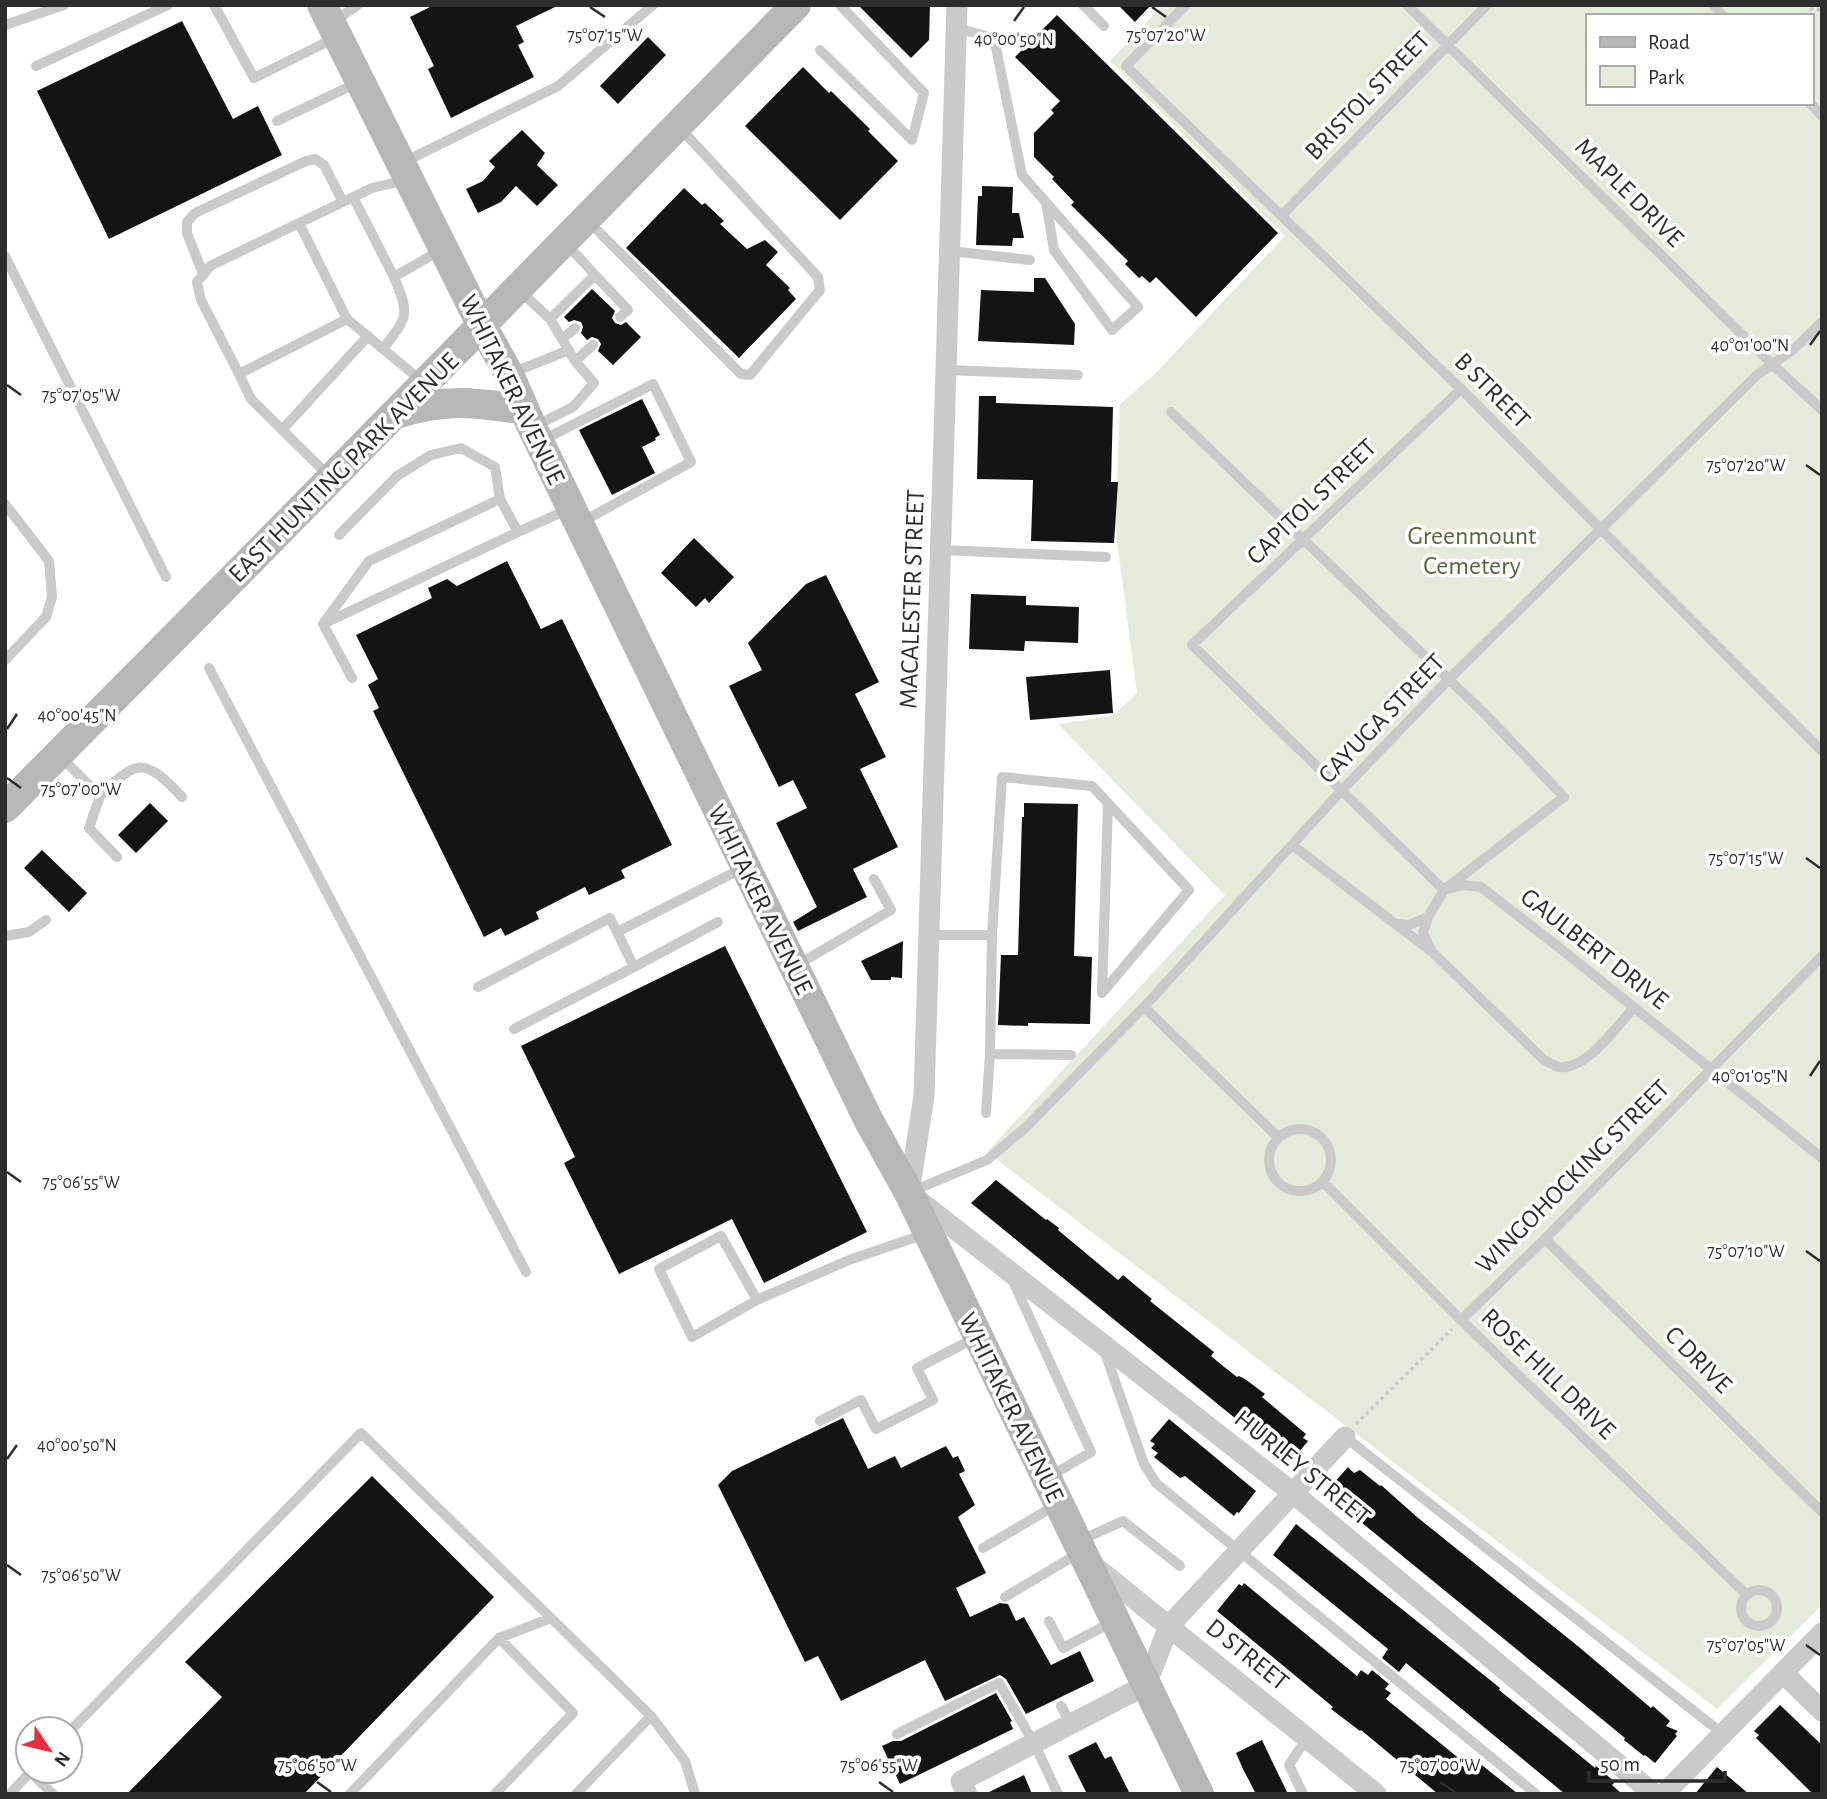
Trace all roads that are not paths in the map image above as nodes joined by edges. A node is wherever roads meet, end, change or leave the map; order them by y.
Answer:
1 (64, 5) edge
2 (168, 5) edge
3 (214, 5) edge
4 (358, 5) edge
5 (653, 5) edge
6 (796, 5) edge
7 (840, 5) edge
8 (957, 5) edge
9 (1083, 5) edge
10 (1186, 5) edge
11 (1407, 5) edge
12 (1487, 5) edge
13 (331, 22) edge
14 (5, 25) edge
15 (1104, 26) dead end
16 (956, 28) junction
17 (1449, 44) junction
18 (820, 50) dead end
19 (37, 66) dead end
20 (360, 81) junction
21 (278, 121) dead end
22 (678, 126) junction
23 (405, 171) junction
24 (348, 199) junction
25 (1046, 202) junction
26 (1281, 216) junction
27 (587, 220) junction
28 (299, 223) junction
29 (565, 242) junction
30 (444, 248) junction
31 (950, 251) junction
32 (5, 256) edge
33 (1030, 260) dead end
34 (203, 274) junction
35 (595, 275) junction
36 (394, 277) junction
37 (519, 289) junction
38 (621, 317) dead end
39 (347, 319) junction
40 (550, 320) junction
41 (1822, 322) edge
42 (482, 326) junction
43 (575, 328) dead end
44 (368, 337) junction
45 (562, 339) junction
46 (593, 345) dead end
47 (383, 349) junction
48 (569, 351) junction
49 (575, 361) junction
50 (1772, 364) junction
51 (946, 370) junction
52 (239, 373) junction
53 (509, 374) junction
54 (1078, 375) dead end
55 (425, 384) junction
56 (1461, 389) junction
57 (1822, 410) edge
58 (1171, 412) dead end
59 (396, 414) junction
60 (532, 427) junction
61 (282, 430) junction
62 (332, 478) junction
63 (500, 499) junction
64 (5, 504) edge
65 (575, 516) junction
66 (1600, 530) junction
67 (518, 532) junction
68 (339, 535) dead end
69 (1305, 539) junction
70 (941, 550) junction
71 (1106, 556) dead end
72 (166, 577) dead end
73 (323, 624) junction
74 (5, 660) edge
75 (209, 668) dead end
76 (352, 678) dead end
77 (1449, 679) junction
78 (1822, 751) edge
79 (58, 754) junction
80 (1342, 790) junction
81 (100, 796) junction
82 (182, 797) dead end
83 (1108, 803) junction
84 (5, 808) edge
85 (1292, 845) junction
86 (117, 858) dead end
87 (746, 867) junction
88 (874, 879) dead end
89 (1444, 890) junction
90 (1428, 917) junction
91 (46, 920) dead end
92 (718, 922) dead end
93 (1394, 923) junction
94 (617, 932) junction
95 (992, 934) junction
96 (929, 935) junction
97 (5, 936) edge
98 (1432, 952) junction
99 (1822, 956) edge
100 (794, 966) junction
101 (634, 967) junction
102 (478, 987) dead end
103 (1144, 1007) junction
104 (1633, 1009) junction
105 (514, 1029) dead end
106 (990, 1054) junction
107 (1071, 1055) dead end
108 (1711, 1068) junction
109 (986, 1113) dead end
110 (1278, 1138) junction
111 (1822, 1158) edge
112 (1322, 1182) junction
113 (909, 1193) junction
114 (928, 1233) junction
115 (1545, 1239) junction
116 (1008, 1270) junction
117 (526, 1272) dead end
118 (757, 1300) junction
119 (1461, 1320) junction
120 (978, 1336) junction
121 (1101, 1343) junction
122 (820, 1421) dead end
123 (1349, 1432) joint
124 (1053, 1491) junction
125 (1293, 1493) junction
126 (1822, 1512) edge
127 (983, 1548) dead end
128 (1081, 1550) junction
129 (1238, 1551) junction
130 (1180, 1566) dead end
131 (1747, 1595) dead end
132 (1005, 1597) dead end
133 (551, 1618) junction
134 (1115, 1620) junction
135 (1049, 1621) dead end
136 (1169, 1626) junction
137 (1822, 1633) edge
138 (499, 1637) junction
139 (1783, 1673) junction
140 (1146, 1685) junction
141 (1822, 1711) edge
142 (651, 1716) junction
143 (84, 1717) edge
144 (897, 1734) dead end
145 (1723, 1734) junction
146 (1307, 1738) junction
147 (1034, 1743) junction
148 (964, 1787) edge
149 (351, 1793) edge
150 (495, 1794) edge
151 (576, 1794) edge
152 (695, 1794) edge
153 (1058, 1794) edge
154 (1199, 1794) edge
155 (1303, 1794) edge
156 (1376, 1794) edge
157 (1536, 1794) edge
158 (1654, 1794) edge
159 (1664, 1794) edge

1 - 14 lane
2 - 19 lane
3 - 13 lane
4 - 13 lane
5 - 23 lane
6 - 22 main road, EAST HUNTING PARK AVENUE
7 - 18 lane
8 - 16 street, MACALESTER STREET
9 - 15 lane
10 - 26 lane, B STREET
11 - 17 lane, MAPLE DRIVE
12 - 17 lane, BRISTOL STREET
13 - 20 main road, WHITAKER AVENUE
16 - 25 lane
16 - 31 street, MACALESTER STREET
17 - 26 lane, BRISTOL STREET
17 - 50 lane, MAPLE DRIVE
20 - 21 lane
20 - 23 main road, WHITAKER AVENUE
22 - 27 main road, EAST HUNTING PARK AVENUE
22 - 27 lane
23 - 24 lane
23 - 30 main road, WHITAKER AVENUE
24 - 28 lane
24 - 34 lane
24 - 36 lane
25 - 25 lane
26 - 56 lane, B STREET
27 - 29 main road, EAST HUNTING PARK AVENUE
28 - 34 lane
28 - 39 lane
29 - 35 lane
29 - 37 main road, EAST HUNTING PARK AVENUE
30 - 36 lane
30 - 42 main road, WHITAKER AVENUE
31 - 33 lane
31 - 51 street, MACALESTER STREET
32 - 72 lane
34 - 52 lane
35 - 38 lane
35 - 40 lane
36 - 47 lane
37 - 40 lane
37 - 42 main road, EAST HUNTING PARK AVENUE
39 - 44 lane
39 - 52 lane
40 - 45 lane
41 - 50 lane, CAYUGA STREET
42 - 53 main road, WHITAKER AVENUE
42 - 55 main road, EAST HUNTING PARK AVENUE
43 - 45 lane
44 - 47 lane
44 - 61 lane
45 - 48 lane
46 - 49 lane
47 - 55 lane
48 - 49 lane
48 - 53 lane
49 - 60 lane
50 - 57 lane, MAPLE DRIVE
50 - 66 lane, CAYUGA STREET
51 - 54 lane
51 - 70 street, MACALESTER STREET
52 - 61 lane
53 - 60 main road, WHITAKER AVENUE
55 - 59 main road, EAST HUNTING PARK AVENUE
56 - 66 lane, B STREET
56 - 69 lane, CAPITOL STREET
58 - 69 lane
59 - 60 main road
59 - 62 main road, EAST HUNTING PARK AVENUE
60 - 65 main road, WHITAKER AVENUE
60 - 65 lane
61 - 62 lane
62 - 79 main road, EAST HUNTING PARK AVENUE, bridge
63 - 67 lane
63 - 68 lane
63 - 73 lane
64 - 74 lane
65 - 67 lane
65 - 87 main road, WHITAKER AVENUE
66 - 77 lane, CAYUGA STREET
66 - 78 lane, B STREET
67 - 73 lane
69 - 77 lane
69 - 80 lane, CAPITOL STREET
70 - 71 lane
70 - 96 street, MACALESTER STREET
73 - 76 lane
75 - 117 lane
77 - 80 lane, CAYUGA STREET
77 - 89 lane
79 - 81 lane
79 - 84 main road, EAST HUNTING PARK AVENUE
80 - 85 lane, CAYUGA STREET
80 - 89 lane
81 - 82 lane
81 - 86 lane
83 - 83 lane
83 - 95 lane
85 - 93 lane
85 - 103 lane, CAYUGA STREET
87 - 94 lane
87 - 100 main road, WHITAKER AVENUE
88 - 100 lane
89 - 90 lane
89 - 104 lane, GAULBERT DRIVE
90 - 93 lane
90 - 98 lane
91 - 97 lane
92 - 101 lane
93 - 98 lane
94 - 101 lane
94 - 102 lane
95 - 96 lane
95 - 106 lane
96 - 113 street, MACALESTER STREET
98 - 104 lane
99 - 108 lane, WINGOHOCKING STREET
100 - 113 main road, WHITAKER AVENUE
101 - 105 lane
103 - 110 lane
103 - 113 lane, CAYUGA STREET
104 - 108 lane, GAULBERT DRIVE
106 - 107 lane
106 - 109 lane
108 - 111 lane, GAULBERT DRIVE
108 - 115 lane, WINGOHOCKING STREET
110 - 112 lane
110 - 112 lane
112 - 119 lane, ROSE HILL DRIVE
113 - 114 main road, WHITAKER AVENUE
113 - 116 street, HURLEY STREET
114 - 118 lane
114 - 120 main road, WHITAKER AVENUE
115 - 119 lane, WINGOHOCKING STREET
115 - 126 lane, C DRIVE
116 - 121 street, HURLEY STREET
116 - 124 lane
118 - 118 lane
119 - 131 lane, ROSE HILL DRIVE
120 - 122 lane
120 - 124 main road, WHITAKER AVENUE
121 - 125 street, HURLEY STREET
121 - 129 lane
123 - 125 street
123 - 145 lane
124 - 127 lane
124 - 128 main road, WHITAKER AVENUE
125 - 129 street
125 - 158 street, HURLEY STREET
128 - 130 lane
128 - 132 lane
128 - 134 main road, WHITAKER AVENUE
128 - 136 street, D STREET
129 - 136 street
129 - 157 lane
133 - 138 lane
133 - 142 lane
133 - 143 lane
134 - 135 lane
134 - 140 main road, WHITAKER AVENUE
136 - 140 street
136 - 146 street, D STREET
137 - 139 street
138 - 149 lane
138 - 150 lane
139 - 141 street
139 - 145 street
140 - 147 street
140 - 154 main road, WHITAKER AVENUE
142 - 151 lane
142 - 152 lane
144 - 147 lane
145 - 159 street
146 - 155 lane
146 - 156 street, D STREET
147 - 148 street
147 - 153 lane

